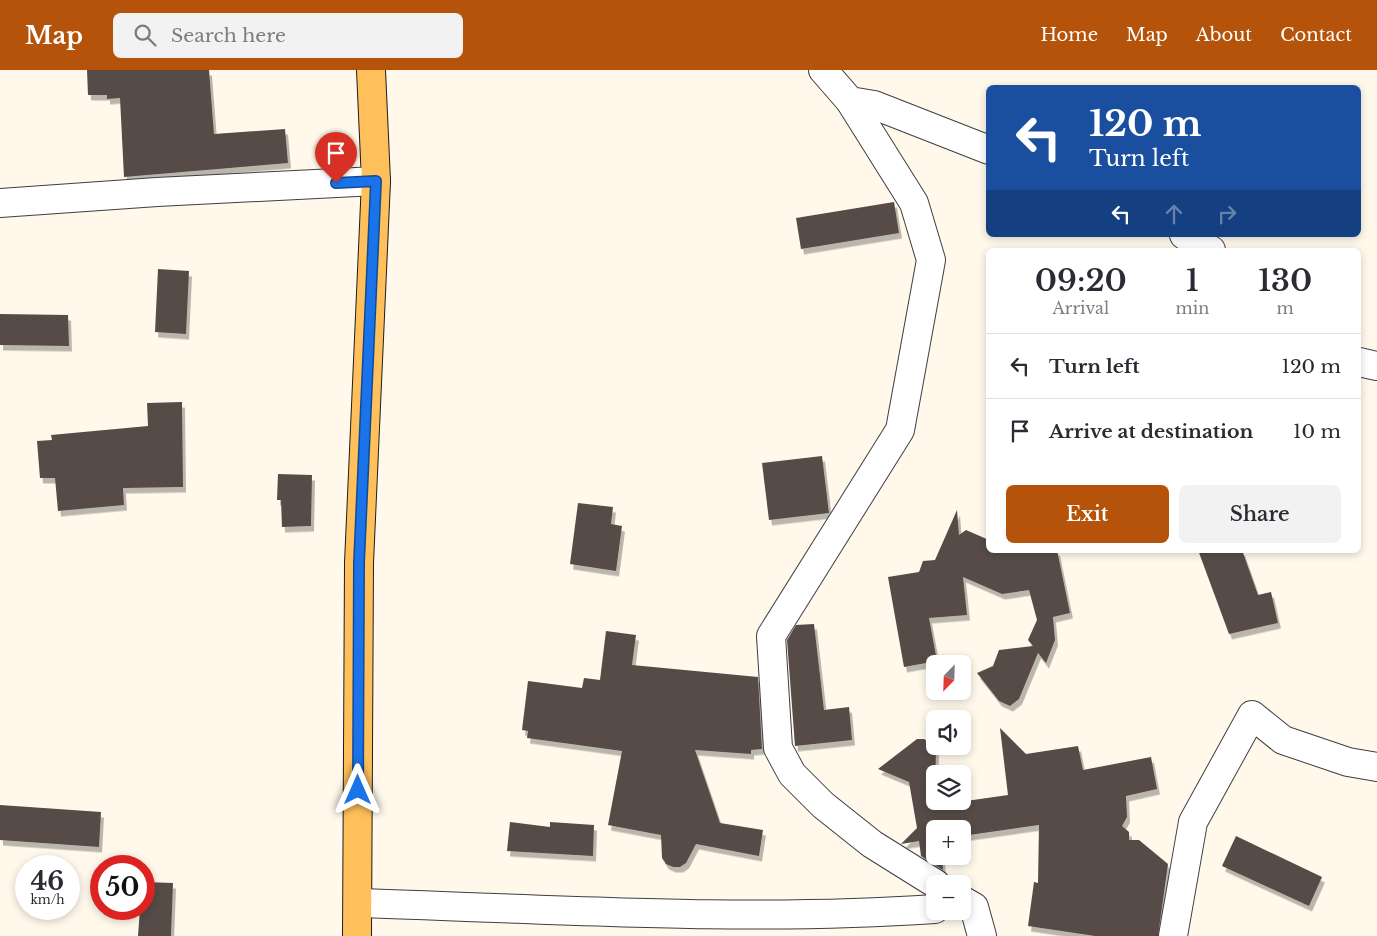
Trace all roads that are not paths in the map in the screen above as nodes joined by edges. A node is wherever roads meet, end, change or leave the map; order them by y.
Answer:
1 (371, 70) edge
2 (823, 70) edge
3 (850, 101) junction
4 (986, 149) edge
5 (376, 181) junction
6 (0, 203) edge
7 (1188, 237) edge
8 (1207, 248) edge
9 (1361, 362) edge
10 (1377, 366) edge
11 (1377, 766) edge
12 (926, 878) edge
13 (358, 903) junction
14 (926, 910) edge
15 (971, 915) edge
16 (357, 936) edge
17 (982, 936) edge
18 (1173, 936) edge

1 - 5 main road
2 - 3 street
3 - 4 street
3 - 12 street
5 - 6 street
5 - 13 main road
7 - 8 street
9 - 10 street
11 - 18 street
13 - 14 street
13 - 16 main road
15 - 17 street

